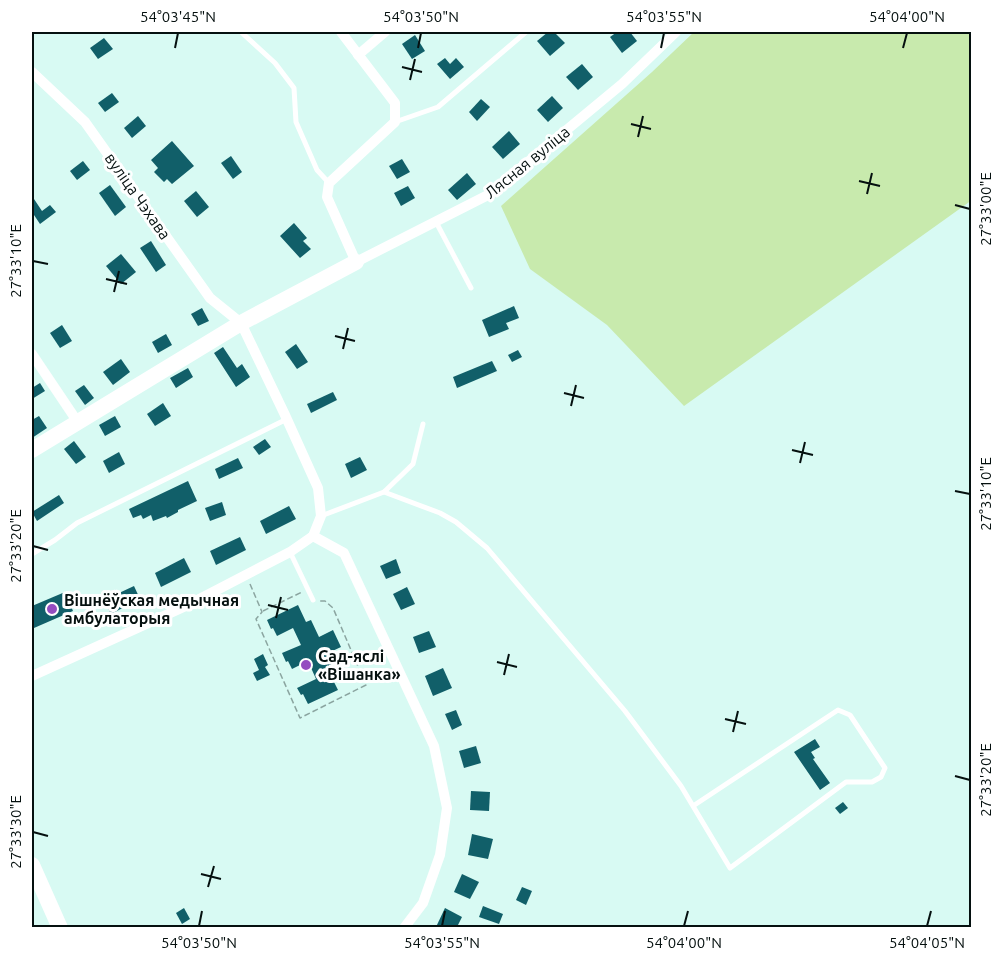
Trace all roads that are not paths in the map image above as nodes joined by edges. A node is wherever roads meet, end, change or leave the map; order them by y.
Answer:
1 (241, 32) edge
2 (341, 32) edge
3 (385, 32) edge
4 (526, 32) edge
5 (676, 32) edge
6 (358, 55) junction
7 (32, 72) edge
8 (395, 122) junction
9 (329, 183) junction
10 (436, 222) junction
11 (356, 262) junction
12 (471, 288) dead end
13 (240, 323) junction
14 (32, 354) edge
15 (287, 419) junction
16 (77, 421) junction
17 (423, 424) dead end
18 (32, 450) edge
19 (384, 492) junction
20 (321, 516) junction
21 (313, 536) junction
22 (290, 552) junction
23 (32, 554) edge
24 (313, 600) road end
25 (32, 676) edge
26 (693, 806) junction
27 (32, 865) edge
28 (60, 927) edge
29 (404, 927) edge

1 - 9 lane
2 - 6 street
3 - 6 street
4 - 8 lane
5 - 10 street, Лясная вуліца
6 - 8 street
7 - 13 street, вуліца Чэхава
8 - 9 street
9 - 11 street
10 - 11 street, Лясная вуліца
10 - 12 lane
11 - 13 street
13 - 15 street, вуліца Чэхава
13 - 16 street
14 - 16 street
15 - 20 street, вуліца Чэхава
15 - 23 lane
16 - 18 street
17 - 19 lane
19 - 20 lane
19 - 26 lane
20 - 21 street, вуліца Чэхава
21 - 22 street
21 - 29 street
22 - 24 lane
22 - 25 street
26 - 26 lane
27 - 28 street

